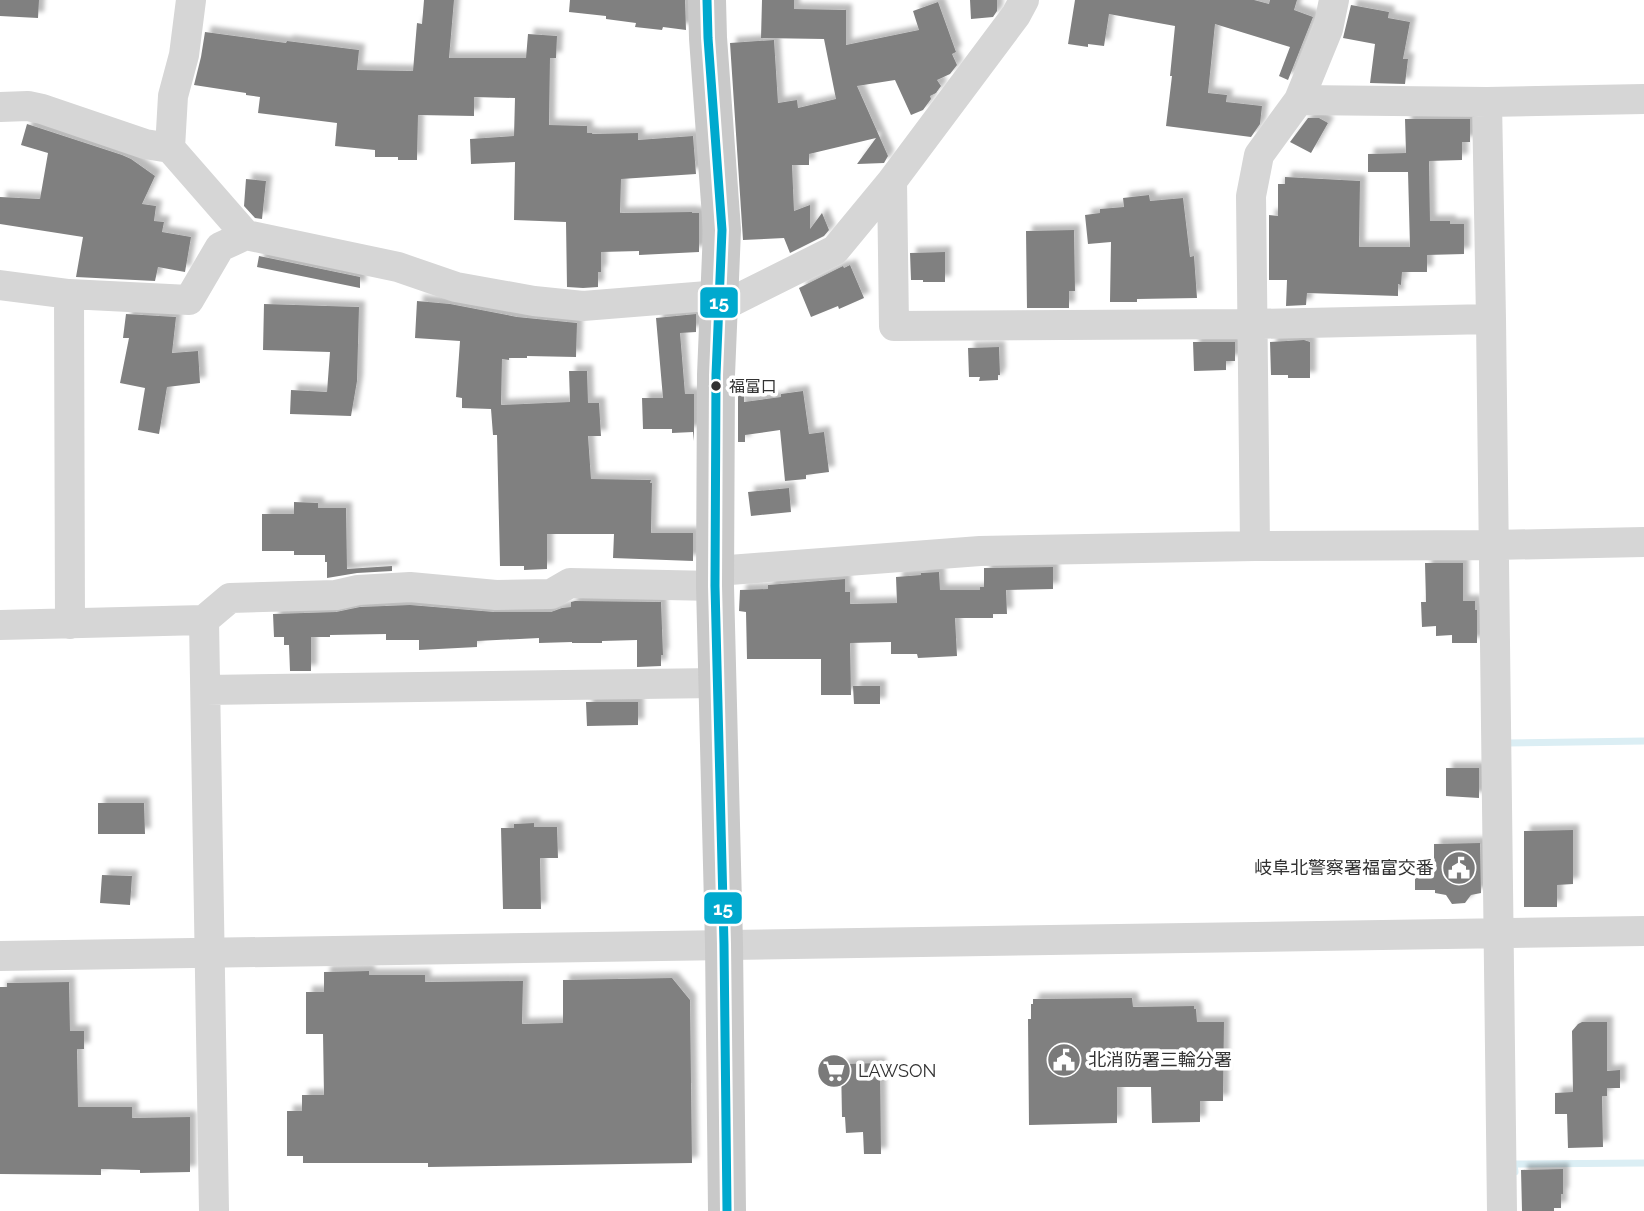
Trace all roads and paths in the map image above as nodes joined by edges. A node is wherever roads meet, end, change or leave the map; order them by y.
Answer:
1 (191, 0) edge
2 (707, 0) edge
3 (1024, 0) edge
4 (1334, 0) edge
5 (1644, 99) edge
6 (1299, 100) junction
7 (1487, 102) junction
8 (0, 107) edge
9 (170, 148) junction
10 (892, 181) junction
11 (246, 235) junction
12 (0, 285) edge
13 (69, 294) junction
14 (720, 301) junction
15 (1491, 319) junction
16 (1253, 324) junction
17 (1644, 542) edge
18 (1493, 545) junction
19 (1255, 546) junction
20 (715, 579) junction
21 (204, 620) junction
22 (71, 624) junction
23 (0, 625) edge
24 (717, 683) junction
25 (206, 690) junction
26 (1644, 931) edge
27 (1499, 933) junction
28 (724, 944) junction
29 (209, 952) junction
30 (0, 956) edge
31 (214, 1211) edge
32 (727, 1211) edge
33 (1502, 1211) edge

1 - 9 street
2 - 14 main road
3 - 10 street
4 - 6 street
5 - 7 street
6 - 7 street
6 - 16 street
7 - 15 street
8 - 9 street
9 - 11 street
10 - 14 street
10 - 16 street
11 - 13 street
11 - 14 street
12 - 13 street
13 - 22 street
14 - 20 main road
15 - 16 street
15 - 18 street
16 - 19 street
17 - 18 street
18 - 19 street
18 - 27 street
19 - 20 street
20 - 21 street
20 - 24 main road
21 - 22 street
21 - 25 street
22 - 23 street
24 - 25 street
24 - 28 main road
25 - 29 street
26 - 27 street
27 - 28 street
27 - 33 street
28 - 29 street
28 - 32 main road
29 - 30 street
29 - 31 street

